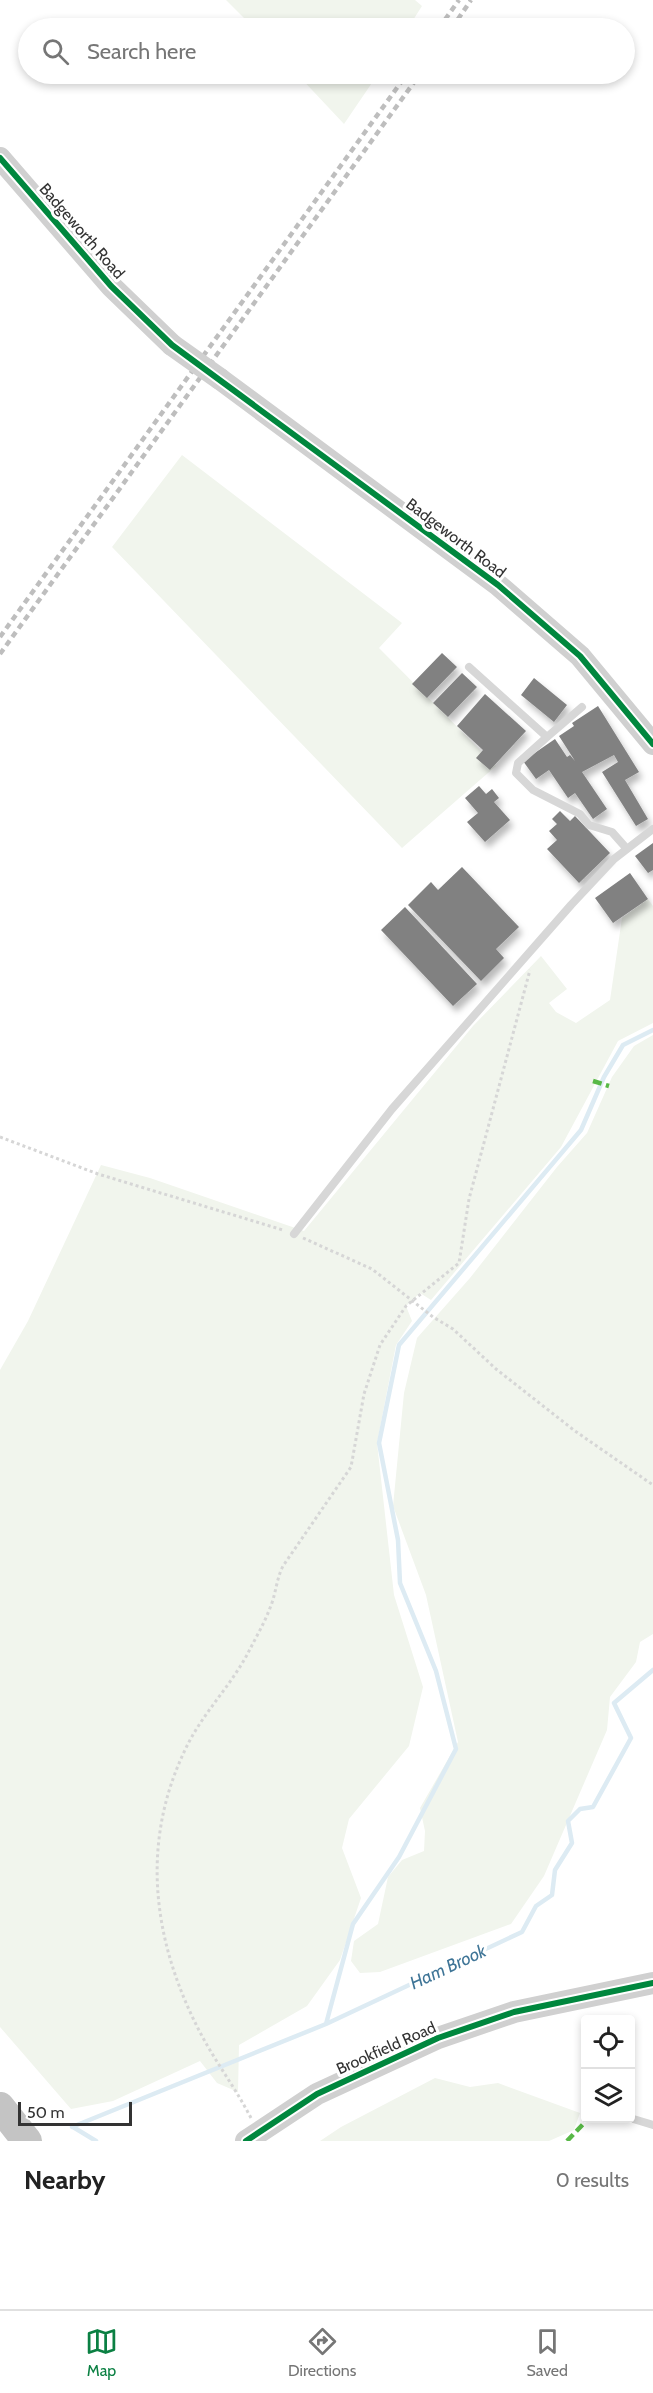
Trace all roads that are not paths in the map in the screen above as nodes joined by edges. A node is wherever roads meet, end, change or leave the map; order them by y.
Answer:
1 (0, 158) edge
2 (469, 667) dead end
3 (582, 707) dead end
4 (547, 737) junction
5 (653, 744) edge
6 (653, 829) edge
7 (627, 849) junction
8 (294, 1234) road end
9 (653, 1983) edge
10 (0, 2107) edge
11 (635, 2120) edge
12 (653, 2125) edge
13 (253, 2137) edge
14 (27, 2141) edge

1 - 5 street, Badgeworth Road, bridge
2 - 4 lane
3 - 4 lane
4 - 7 lane
6 - 7 lane
7 - 8 lane
9 - 13 street, Brookfield Road
10 - 14 highway
11 - 12 lane

